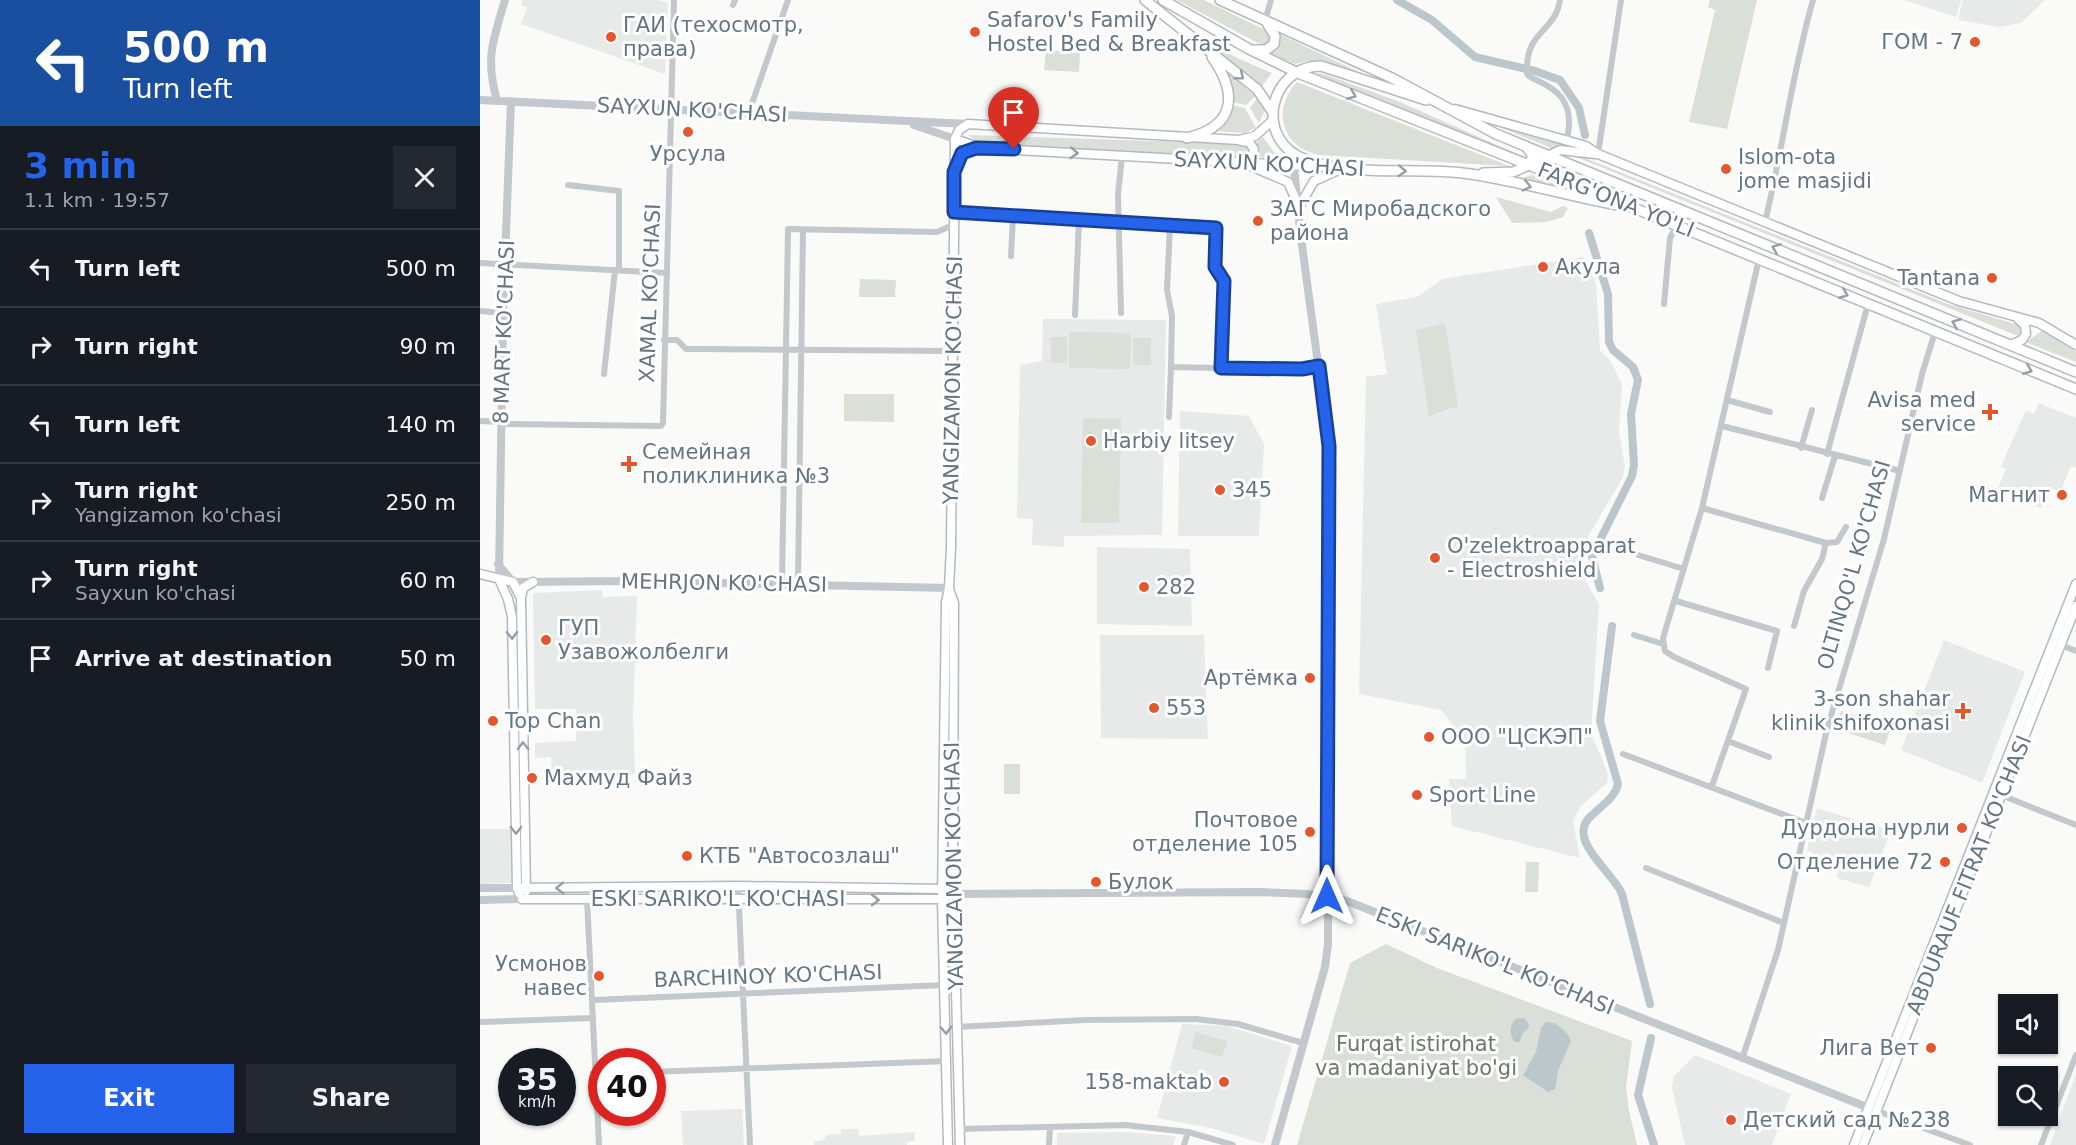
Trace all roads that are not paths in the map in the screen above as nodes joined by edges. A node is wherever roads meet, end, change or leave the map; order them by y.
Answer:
1 (505, 0) edge
2 (788, 0) edge
3 (1145, 0) edge
4 (1163, 0) edge
5 (1220, 0) edge
6 (1271, 0) edge
7 (1560, 0) edge
8 (1621, 0) edge
9 (1813, 0) edge
10 (672, 1) edge
11 (1265, 21) junction
12 (1249, 49) junction
13 (1207, 50) junction
14 (1298, 73) junction
15 (480, 100) edge
16 (497, 101) junction
17 (512, 101) junction
18 (1443, 105) junction
19 (670, 109) junction
20 (749, 112) junction
21 (1272, 116) junction
22 (904, 121) junction
23 (968, 124) junction
24 (1187, 138) junction
25 (954, 139) junction
26 (1568, 139) junction
27 (1239, 140) junction
28 (1524, 145) junction
29 (981, 148) junction
30 (1287, 148) junction
31 (1548, 154) junction
32 (1598, 154) junction
33 (1122, 157) junction
34 (1246, 164) junction
35 (1529, 165) junction
36 (1294, 166) junction
37 (1344, 168) junction
38 (954, 172) junction
39 (1469, 174) junction
40 (568, 185) dead end
41 (1299, 207) junction
42 (1635, 208) junction
43 (954, 212) junction
44 (1013, 216) junction
45 (1079, 220) junction
46 (1121, 222) junction
47 (1765, 222) junction
48 (955, 224) junction
49 (1677, 225) junction
50 (1170, 226) junction
51 (803, 230) junction
52 (1011, 256) dead end
53 (1759, 259) junction
54 (480, 263) edge
55 (506, 265) junction
56 (617, 270) junction
57 (667, 273) junction
58 (1664, 304) dead end
59 (1868, 304) junction
60 (480, 310) edge
61 (1121, 313) dead end
62 (503, 314) junction
63 (1075, 315) dead end
64 (2019, 320) junction
65 (2039, 323) junction
66 (1935, 332) junction
67 (2027, 332) junction
68 (664, 340) junction
69 (2010, 345) junction
70 (2076, 345) edge
71 (786, 350) junction
72 (801, 350) junction
73 (953, 351) junction
74 (1319, 366) junction
75 (1171, 367) junction
76 (1221, 368) junction
77 (2076, 372) edge
78 (604, 374) dead end
79 (2076, 389) edge
80 (1727, 400) junction
81 (1812, 410) dead end
82 (1770, 412) dead end
83 (1169, 417) dead end
84 (480, 421) edge
85 (501, 423) junction
86 (1722, 426) junction
87 (1801, 448) junction
88 (1827, 454) junction
89 (1835, 456) junction
90 (1900, 471) junction
91 (1822, 498) dead end
92 (1701, 508) junction
93 (1846, 527) dead end
94 (1826, 543) junction
95 (1638, 555) dead end
96 (498, 562) junction
97 (1684, 569) junction
98 (480, 576) edge
99 (499, 579) junction
100 (513, 582) junction
101 (533, 582) junction
102 (782, 584) junction
103 (798, 584) junction
104 (2076, 584) edge
105 (949, 588) junction
106 (521, 598) junction
107 (1676, 601) junction
108 (2076, 606) edge
109 (1794, 626) dead end
110 (1634, 635) dead end
111 (2057, 643) junction
112 (1663, 644) junction
113 (2076, 651) edge
114 (1768, 668) dead end
115 (1728, 741) junction
116 (1623, 754) dead end
117 (1769, 757) dead end
118 (1712, 786) junction
119 (1997, 794) junction
120 (1806, 823) junction
121 (2076, 825) edge
122 (1646, 868) dead end
123 (738, 886) junction
124 (480, 888) edge
125 (517, 888) junction
126 (527, 888) junction
127 (942, 888) junction
128 (953, 894) junction
129 (1327, 896) junction
130 (739, 898) junction
131 (522, 899) junction
132 (587, 899) junction
133 (480, 900) edge
134 (942, 901) junction
135 (1784, 923) junction
136 (944, 985) junction
137 (743, 995) junction
138 (593, 1000) junction
139 (593, 1018) junction
140 (480, 1022) edge
141 (957, 1027) junction
142 (1303, 1043) junction
143 (596, 1048) edge
144 (2076, 1055) edge
145 (1742, 1059) junction
146 (946, 1061) junction
147 (747, 1068) junction
148 (666, 1071) edge
149 (1873, 1109) junction
150 (599, 1126) edge
151 (1050, 1128) junction
152 (960, 1130) junction
153 (1188, 1132) junction
154 (599, 1145) edge
155 (750, 1145) edge
156 (948, 1145) edge
157 (960, 1145) edge
158 (1049, 1145) edge
159 (1184, 1145) edge
160 (1233, 1145) edge
161 (1275, 1145) edge
162 (1854, 1145) edge
163 (1863, 1145) edge
164 (1970, 1145) edge
165 (2041, 1145) edge

1 - 16 street
2 - 20 street
3 - 13 main road
4 - 12 main road, FARG'ONA YO'LI
5 - 11 main road, FARG'ONA YO'LI
6 - 11 street
7 - 26 street
8 - 32 street
9 - 47 street
10 - 19 street, XAMAL KO'CHASI
11 - 12 main road
11 - 18 main road, FARG'ONA YO'LI
12 - 14 main road, FARG'ONA YO'LI
13 -> 21 main road
13 - 24 main road
14 - 18 main road
14 - 21 main road
14 -> 35 main road, FARG'ONA YO'LI
15 - 16 street, SAYXUN KO'CHASI
16 - 17 street, SAYXUN KO'CHASI
17 - 19 street, SAYXUN KO'CHASI
17 - 55 street, 8 MART KO'CHASI
18 - 26 main road
18 - 28 main road, FARG'ONA YO'LI
19 - 20 street, SAYXUN KO'CHASI
19 - 57 street, XAMAL KO'CHASI
20 - 22 street, SAYXUN KO'CHASI
21 - 27 main road, SAYXUN KO'CHASI
21 - 30 main road
22 - 23 street, SAYXUN KO'CHASI
22 - 25 street, SAYXUN KO'CHASI
23 - 24 main road, SAYXUN KO'CHASI
23 - 25 main road
24 - 27 main road, SAYXUN KO'CHASI
25 - 29 main road, SAYXUN KO'CHASI
25 - 38 main road, YANGIZAMON KO'CHASI
26 - 32 main road
27 - 34 main road
28 - 31 main road, FARG'ONA YO'LI
28 - 35 main road
29 -> 33 main road, SAYXUN KO'CHASI
29 - 38 main road
30 - 36 main road
30 - 37 main road
31 - 32 main road
31 - 35 main road
69 -> 31 main road, FARG'ONA YO'LI
32 - 47 main road
33 - 34 main road, SAYXUN KO'CHASI
33 - 46 street
34 - 36 main road, SAYXUN KO'CHASI
34 - 41 main road
35 - 39 main road
35 - 42 main road, FARG'ONA YO'LI
36 - 37 main road, SAYXUN KO'CHASI
36 - 41 street
37 -> 39 main road, SAYXUN KO'CHASI
37 - 41 main road
38 - 43 main road, YANGIZAMON KO'CHASI
39 -> 42 main road, SAYXUN KO'CHASI
40 - 56 street
41 - 74 street
42 - 49 main road, FARG'ONA YO'LI
43 - 44 street
43 - 48 main road, YANGIZAMON KO'CHASI
44 - 45 street
44 - 52 street
45 - 46 street
45 - 63 street
46 - 50 street
46 - 61 street
47 - 64 main road
48 - 51 street
48 - 73 main road, YANGIZAMON KO'CHASI
49 - 53 main road, FARG'ONA YO'LI
49 - 58 street
50 - 75 street
50 - 76 street
51 - 71 street
51 - 72 street
53 -> 59 main road, FARG'ONA YO'LI
53 - 80 street
54 - 55 street
55 - 56 street
55 - 62 street, 8 MART KO'CHASI
56 - 57 street
56 - 78 street
57 - 68 street, XAMAL KO'CHASI
59 - 66 main road, FARG'ONA YO'LI
59 - 88 street
60 - 62 street
62 - 85 street, 8 MART KO'CHASI
64 - 65 main road
64 - 67 main road
65 - 67 main road
65 - 70 main road
66 -> 79 main road, FARG'ONA YO'LI
66 - 90 street, OLTINQO'L KO'CHASI
67 - 69 main road
68 - 71 street
68 - 85 street, XAMAL KO'CHASI
69 - 77 main road, FARG'ONA YO'LI
71 - 72 street
71 - 102 street
72 - 73 street
72 - 103 street
73 - 105 main road, YANGIZAMON KO'CHASI
74 - 76 street
74 - 129 street
75 - 76 street
75 - 83 street
80 - 82 street
80 - 86 street
81 - 87 street
84 - 85 street
85 - 96 street, 8 MART KO'CHASI
86 - 87 street
86 - 92 street
87 - 88 street
88 - 89 street
89 - 90 street
89 - 91 street
90 - 120 street, OLTINQO'L KO'CHASI
92 - 94 street
92 - 97 street
93 - 94 street
94 - 109 street
95 - 97 street
96 - 98 street
96 - 99 street, 8 MART KO'CHASI
96 - 100 street
97 - 107 street
98 - 99 main road, MEHRJON KO'CHASI
99 - 100 main road, MEHRJON KO'CHASI
99 -> 125 main road, 8 MART KO'CHASI
100 - 101 street, MEHRJON KO'CHASI
100 - 106 main road
101 - 102 street, MEHRJON KO'CHASI
101 - 106 main road
102 - 103 street, MEHRJON KO'CHASI
103 - 105 street, MEHRJON KO'CHASI
104 - 111 main road, ABDURAUF FITRAT KO'CHASI
105 - 127 main road, YANGIZAMON KO'CHASI
105 - 128 main road, YANGIZAMON KO'CHASI
126 -> 106 main road
107 - 112 street
107 - 114 street
108 - 111 main road, ABDURAUF FITRAT KO'CHASI
110 - 112 street
111 - 113 street
111 - 119 main road, ABDURAUF FITRAT KO'CHASI
112 - 115 street
115 - 117 street
115 - 118 street
116 - 118 street
118 - 120 street
119 - 121 street
119 - 149 main road, ABDURAUF FITRAT KO'CHASI
120 - 135 street, OLTINQO'L KO'CHASI
122 - 135 street
123 -> 126 main road, ESKI SARIKO'L KO'CHASI
123 - 127 main road, ESKI SARIKO'L KO'CHASI
123 - 130 street
124 - 125 street, ESKI SARIKO'L KO'CHASI
125 - 126 main road, ESKI SARIKO'L KO'CHASI
125 - 131 main road, 8 MART KO'CHASI
126 - 131 main road
127 - 128 main road, ESKI SARIKO'L KO'CHASI
127 - 134 main road, YANGIZAMON KO'CHASI
128 - 129 street, ESKI SARIKO'L KO'CHASI
128 - 134 main road
128 - 141 main road, YANGIZAMON KO'CHASI
129 - 142 street
129 - 145 street, ESKI SARIKO'L KO'CHASI
130 - 132 main road, ESKI SARIKO'L KO'CHASI
130 -> 134 main road, ESKI SARIKO'L KO'CHASI
130 - 137 street
131 - 132 main road, ESKI SARIKO'L KO'CHASI
131 - 133 street, ESKI SARIKO'L KO'CHASI
132 - 138 street
134 - 136 main road, YANGIZAMON KO'CHASI
135 - 145 street, OLTINQO'L KO'CHASI
136 - 137 street, BARCHINOY KO'CHASI
136 -> 146 main road, YANGIZAMON KO'CHASI
137 - 138 street, BARCHINOY KO'CHASI
137 - 147 street
138 - 139 street
139 - 140 street
139 - 143 street
141 - 142 street
141 - 152 main road, YANGIZAMON KO'CHASI
142 - 161 street
144 - 165 street
145 - 149 street
146 - 147 street
146 - 156 main road, YANGIZAMON KO'CHASI
147 - 148 street
147 - 155 street
149 - 162 main road, ABDURAUF FITRAT KO'CHASI
149 - 163 main road, ABDURAUF FITRAT KO'CHASI
149 - 164 street
150 - 154 street
151 - 152 street
151 - 153 street
151 - 158 street
152 - 157 main road, YANGIZAMON KO'CHASI
153 - 159 street
153 - 160 street

